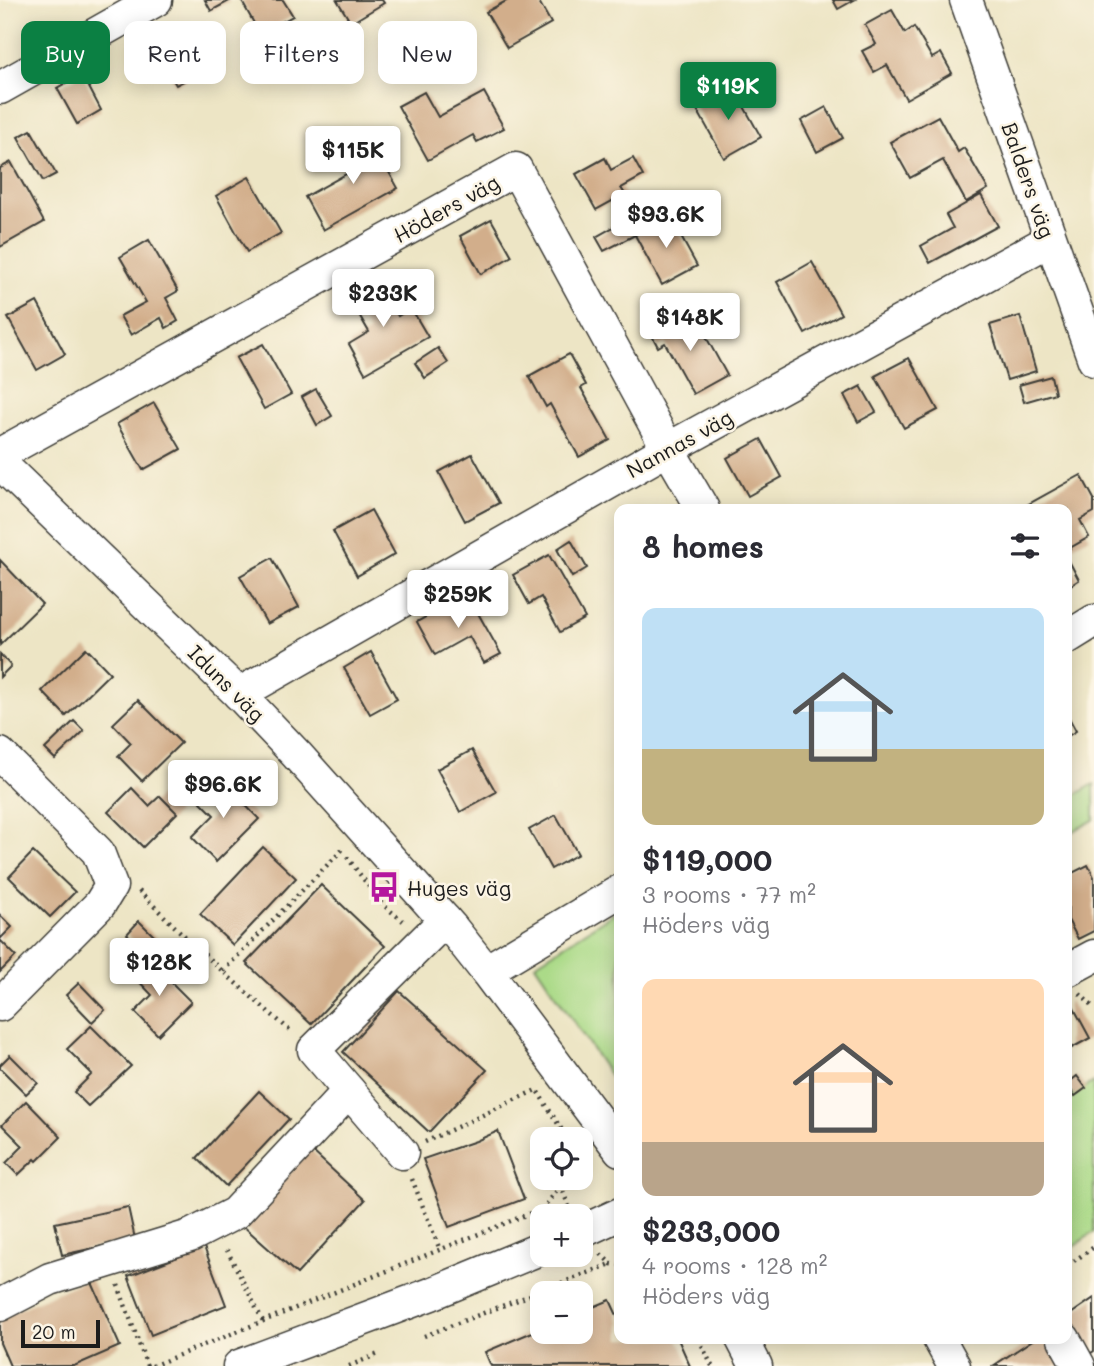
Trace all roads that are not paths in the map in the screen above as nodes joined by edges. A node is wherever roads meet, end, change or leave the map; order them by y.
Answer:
1 (156, 0) edge
2 (966, 0) edge
3 (0, 88) edge
4 (1050, 240) junction
5 (1094, 360) edge
6 (668, 449) junction
7 (0, 454) edge
8 (0, 463) edge
9 (700, 504) edge
10 (1094, 621) edge
11 (1072, 635) edge
12 (239, 694) junction
13 (0, 754) edge
14 (614, 895) edge
15 (434, 930) junction
16 (1094, 956) edge
17 (1072, 968) edge
18 (486, 971) junction
19 (0, 1005) edge
20 (349, 1091) junction
21 (614, 1142) edge
22 (402, 1153) road end
23 (614, 1217) edge
24 (593, 1226) edge
25 (530, 1253) edge
26 (0, 1305) edge
27 (745, 1344) edge
28 (942, 1344) edge
29 (1067, 1344) edge
30 (239, 1366) edge
31 (756, 1366) edge
32 (954, 1366) edge
33 (1079, 1366) edge

1 - 3 street
2 - 4 street, Balders väg
4 - 5 street, Balders väg
4 - 6 street, Nannas väg
6 - 7 street, Höders väg
6 - 9 street, Höders väg
6 - 12 street, Nannas väg
8 - 12 street, Iduns väg
10 - 11 street
12 - 15 street, Iduns väg
13 - 19 street
14 - 18 street
15 - 18 street, Iduns väg
15 - 20 street
16 - 17 street
18 - 21 street, Iduns väg
20 - 22 street
20 - 26 street
23 - 24 street
25 - 30 street
27 - 31 street
28 - 32 street
29 - 33 street

